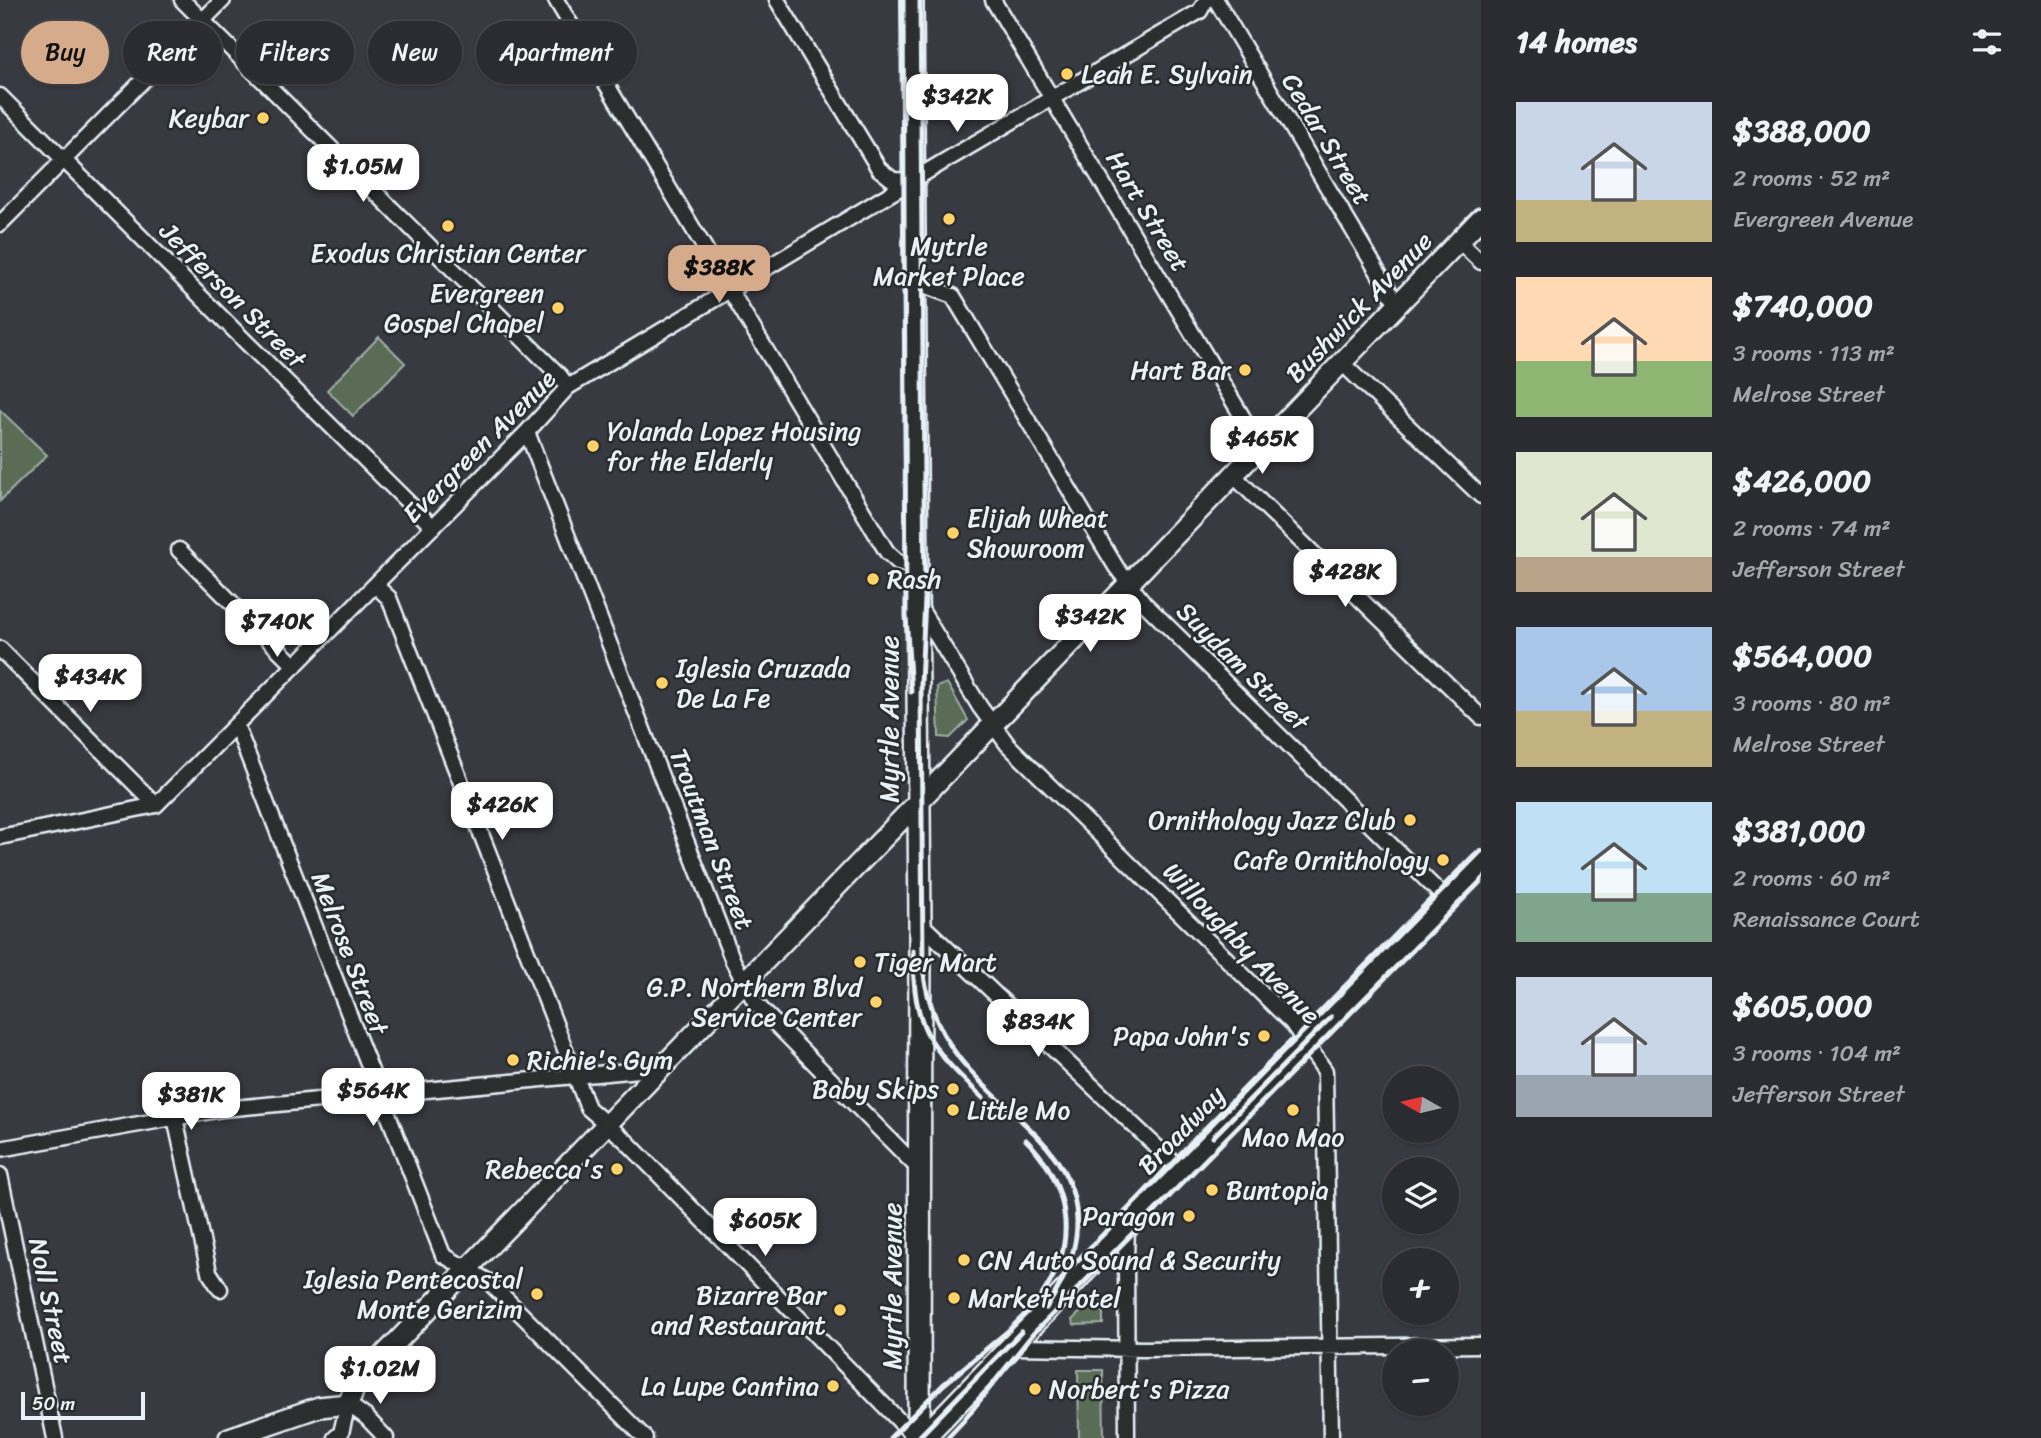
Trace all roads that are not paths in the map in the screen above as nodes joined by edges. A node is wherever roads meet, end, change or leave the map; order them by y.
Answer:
1 (182, 0) edge
2 (223, 0) edge
3 (556, 0) edge
4 (777, 0) edge
5 (912, 0) edge
6 (993, 0) edge
7 (1206, 0) edge
8 (1216, 0) edge
9 (203, 20) junction
10 (0, 96) edge
11 (1052, 99) junction
12 (64, 160) junction
13 (913, 181) junction
14 (1481, 218) edge
15 (0, 224) edge
16 (1459, 241) junction
17 (1481, 262) edge
18 (915, 282) junction
19 (730, 290) junction
20 (1397, 304) junction
21 (1342, 363) junction
22 (568, 387) junction
23 (527, 432) junction
24 (1261, 448) junction
25 (1234, 476) junction
26 (1481, 496) edge
27 (433, 527) junction
28 (179, 550) dead end
29 (916, 567) junction
30 (375, 584) junction
31 (1130, 584) junction
32 (916, 601) junction
33 (0, 649) edge
34 (295, 666) junction
35 (1481, 717) edge
36 (236, 725) junction
37 (994, 725) junction
38 (918, 803) junction
39 (156, 805) junction
40 (0, 837) edge
41 (1481, 863) edge
42 (1446, 899) junction
43 (920, 923) junction
44 (744, 982) junction
45 (1306, 1041) junction
46 (661, 1068) junction
47 (574, 1077) junction
48 (379, 1095) junction
49 (175, 1118) junction
50 (606, 1124) junction
51 (0, 1149) edge
52 (1180, 1170) junction
53 (921, 1171) junction
54 (0, 1175) edge
55 (1127, 1227) junction
56 (466, 1269) junction
57 (220, 1289) dead end
58 (1481, 1345) edge
59 (1011, 1347) junction
60 (1330, 1347) junction
61 (1126, 1349) junction
62 (348, 1404) junction
63 (55, 1438) edge
64 (229, 1438) edge
65 (335, 1438) edge
66 (386, 1438) edge
67 (645, 1438) edge
68 (920, 1438) edge
69 (1127, 1438) edge
70 (1331, 1438) edge

1 - 9 street
2 - 9 street
3 - 19 street
4 - 13 street
5 - 13 main road, Myrtle Avenue
6 - 11 street, Hart Street
7 - 11 street, Evergreen Avenue
8 - 20 street, Cedar Street
9 - 12 street
9 - 22 street
10 - 12 street, Jefferson Street
11 - 13 street, Evergreen Avenue
11 - 24 street, Hart Street
12 - 15 street
12 - 27 street, Jefferson Street
13 - 18 main road, Myrtle Avenue
13 - 19 street, Evergreen Avenue
14 - 16 main road, Bushwick Avenue
16 - 17 street
16 - 20 main road, Bushwick Avenue
18 - 29 main road, Myrtle Avenue
18 - 31 street, Suydam Street
19 - 22 street, Evergreen Avenue
19 - 29 street
20 - 21 main road, Bushwick Avenue
21 - 24 main road, Bushwick Avenue
21 - 26 street
22 - 23 street, Evergreen Avenue
23 - 27 street, Evergreen Avenue
23 - 44 street, Troutman Street
24 - 25 main road, Bushwick Avenue
25 - 31 main road, Bushwick Avenue
25 - 35 street
27 - 30 street, Evergreen Avenue
28 - 34 street
29 - 32 main road, Myrtle Avenue
30 - 34 street, Evergreen Avenue
30 - 47 street
31 - 37 main road, Bushwick Avenue
31 - 42 street, Suydam Street
32 - 37 street, Willoughby Avenue
32 - 38 main road, Myrtle Avenue
33 - 39 street
34 - 36 street, Evergreen Avenue
36 - 39 street, Evergreen Avenue
36 - 48 street, Melrose Street
37 - 38 main road, Bushwick Avenue
37 - 45 street, Willoughby Avenue
38 - 43 main road, Myrtle Avenue
38 - 44 main road, Bushwick Avenue
39 - 40 street
41 - 42 main road, Broadway
42 - 45 main road, Broadway
43 - 52 street
43 - 53 main road, Myrtle Avenue
44 - 46 main road, Bushwick Avenue
44 - 53 street, Troutman Street
45 - 52 main road, Broadway
45 - 60 street, Willoughby Avenue
46 - 47 street
46 - 50 main road, Bushwick Avenue
47 - 48 street
47 - 50 street
48 - 49 street
48 - 56 street, Melrose Street
49 - 51 street
49 - 57 street
50 - 56 main road, Bushwick Avenue
50 - 68 street
52 - 55 main road, Broadway
53 - 68 main road, Myrtle Avenue
54 - 63 street, Noll Street
55 - 59 main road, Broadway
55 - 61 street
56 - 62 main road, Bushwick Avenue
56 - 67 street, Melrose Street
58 - 60 street
59 - 61 street
59 - 68 main road, Broadway
60 - 61 street
60 - 70 street, Willoughby Avenue
61 - 69 street
62 - 64 main road
62 - 65 street
62 - 66 street

